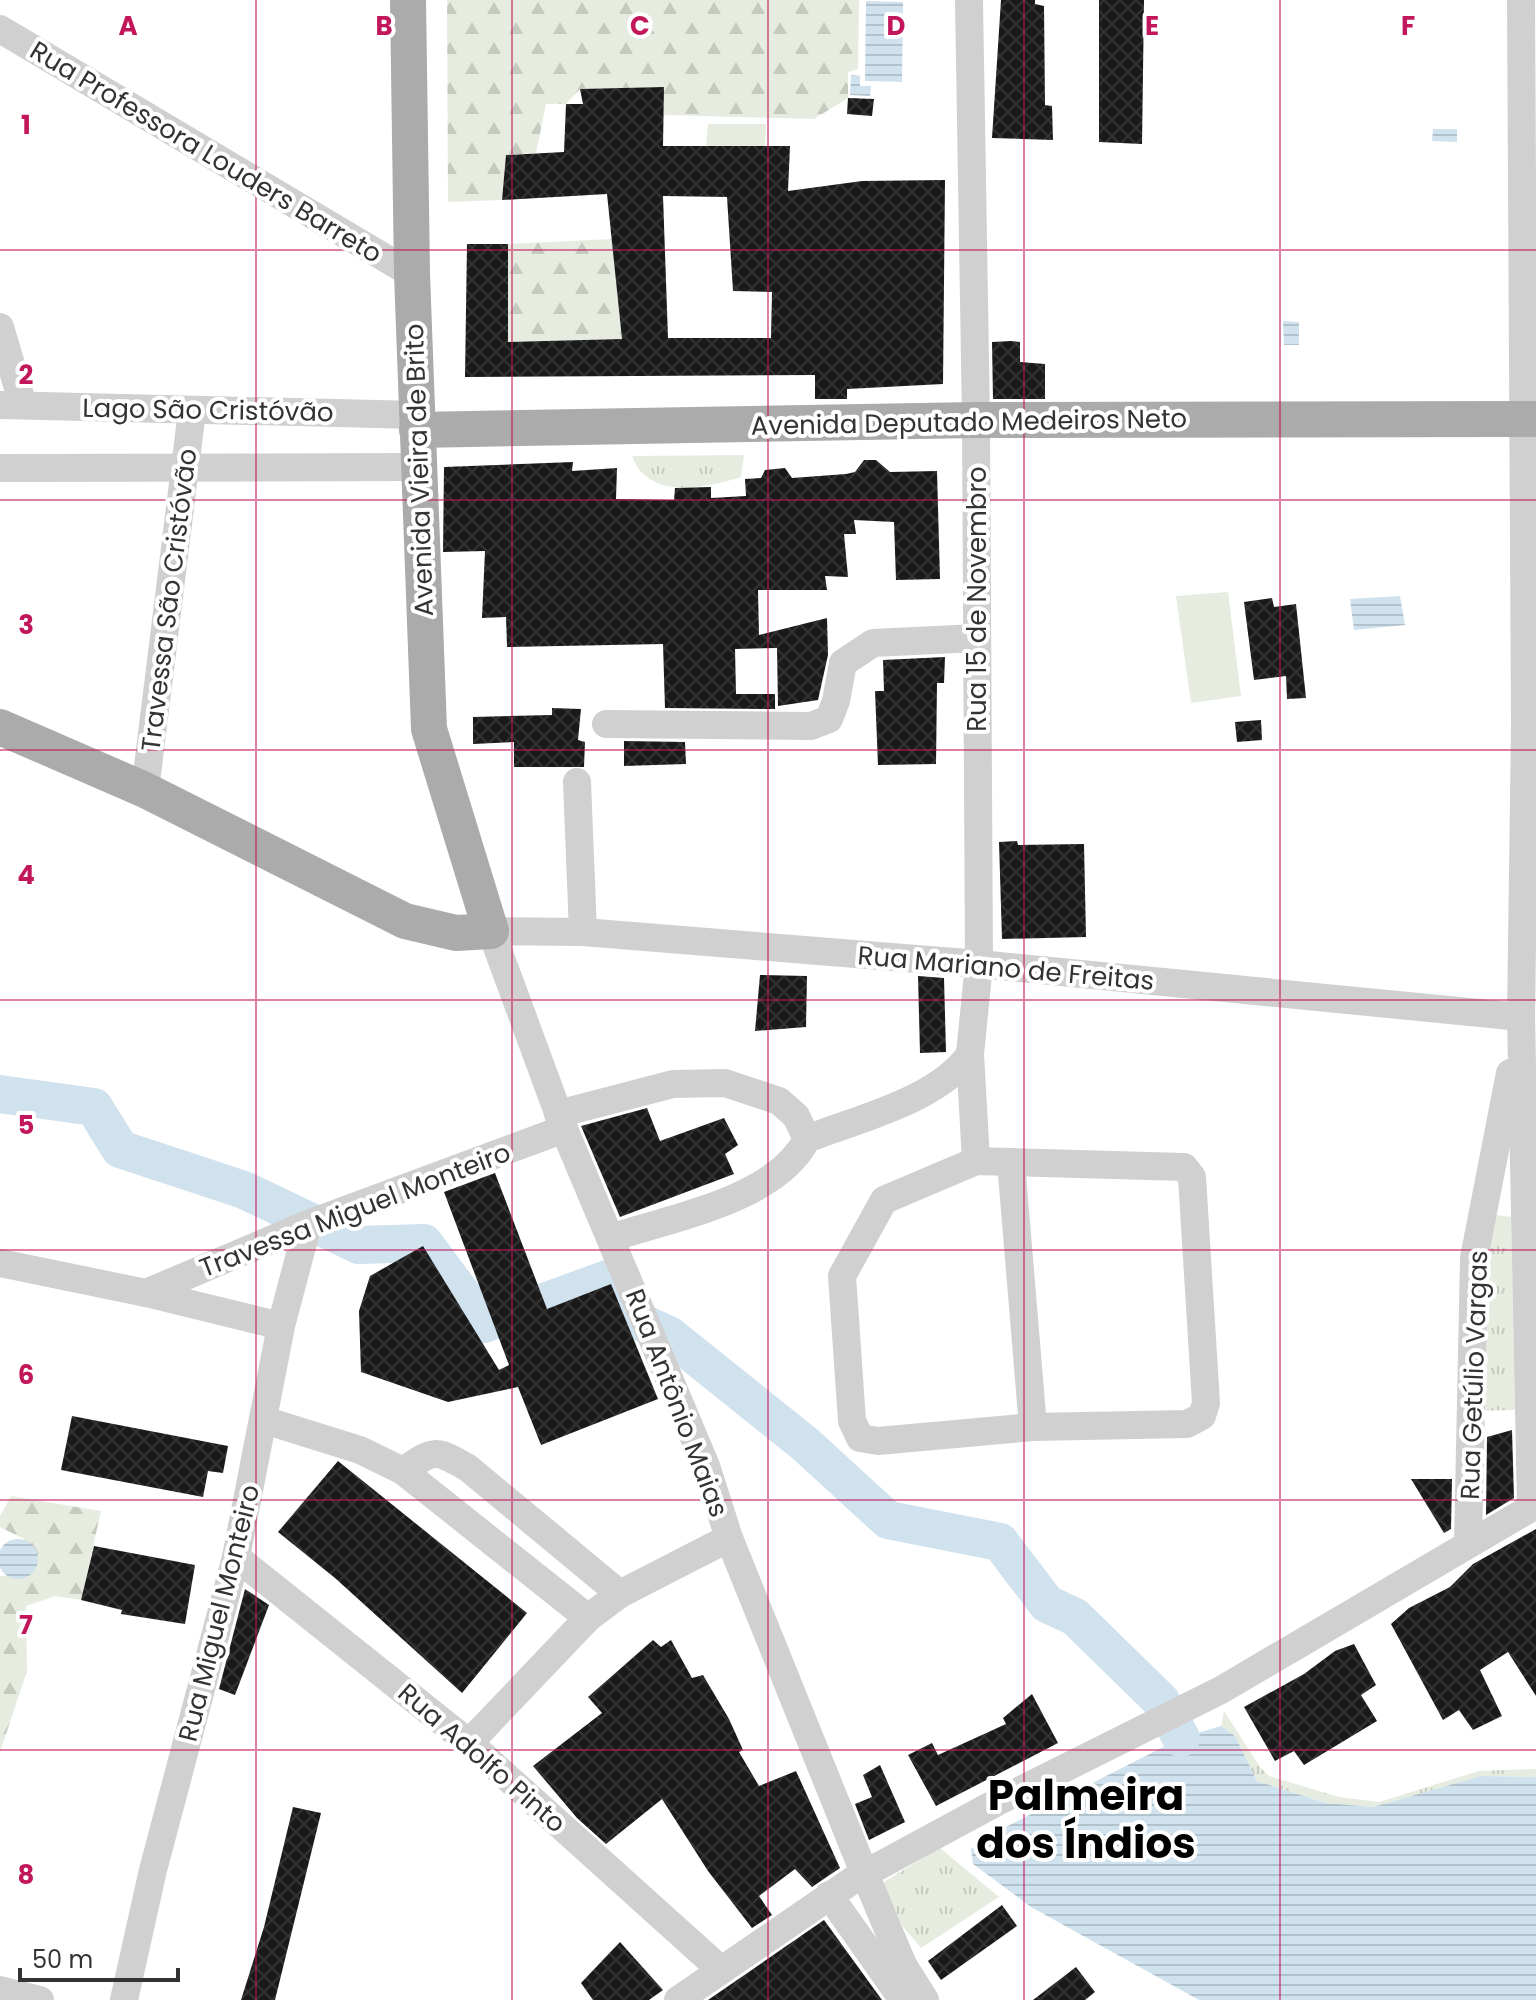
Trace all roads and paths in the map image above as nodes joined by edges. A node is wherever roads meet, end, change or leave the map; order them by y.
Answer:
1 (408, 0) edge
2 (969, 0) edge
3 (1521, 0) edge
4 (0, 29) edge
5 (1529, 128) edge
6 (412, 274) junction
7 (0, 327) edge
8 (11, 405) edge
9 (192, 411) junction
10 (1529, 419) edge
11 (976, 420) junction
12 (417, 422) junction
13 (188, 466) junction
14 (418, 467) junction
15 (0, 468) edge
16 (977, 638) junction
17 (606, 724) dead end
18 (1530, 726) edge
19 (0, 727) edge
20 (577, 782) dead end
21 (145, 790) junction
22 (491, 931) junction
23 (583, 932) junction
24 (979, 964) junction
25 (1521, 1017) junction
26 (970, 1054) junction
27 (561, 1122) junction
28 (807, 1139) junction
29 (976, 1161) junction
30 (1011, 1162) junction
31 (1487, 1193) junction
32 (1525, 1196) junction
33 (313, 1222) junction
34 (611, 1238) junction
35 (0, 1263) edge
36 (146, 1293) junction
37 (281, 1326) junction
38 (264, 1420) junction
39 (1033, 1427) junction
40 (403, 1471) junction
41 (1534, 1506) edge
42 (729, 1538) junction
43 (1468, 1544) junction
44 (236, 1557) junction
45 (620, 1594) junction
46 (588, 1618) junction
47 (469, 1743) junction
48 (865, 1874) junction
49 (829, 1895) junction
50 (720, 1969) junction
51 (0, 1990) edge
52 (911, 1995) edge
53 (40, 2000) edge
54 (124, 2000) edge
55 (678, 2000) edge

1 - 6 main road, Avenida Vieira de Brito
2 - 11 street, Rua 15 de Novembro
3 - 5 street, Rua Getúlio Vargas
4 - 6 street, Rua Professora Louders Barreto
5 - 10 street, Rua Getúlio Vargas
6 - 12 main road, Avenida Vieira de Brito
7 - 8 street
8 - 9 street, Lago São Cristóvão
9 - 12 street, Lago São Cristóvão
9 - 13 street, Travessa São Cristóvão
10 - 11 main road, Avenida Deputado Medeiros Neto
10 - 18 street, Rua Getúlio Vargas
11 - 12 main road, Avenida Deputado Medeiros Neto
11 - 16 street, Rua 15 de Novembro
12 - 14 main road, Avenida Vieira de Brito
13 - 14 street, Lago São Cristóvão
13 - 15 street, Lago São Cristóvão
13 - 21 street, Travessa São Cristóvão
14 - 22 main road, Avenida Vieira de Brito
16 - 17 street
16 - 24 street, Rua 15 de Novembro
18 - 25 street, Rua Getúlio Vargas
19 - 21 main road
20 - 23 street
21 - 22 main road
22 - 23 street, Rua Mariano de Freitas
22 - 27 street, Rua Antônio Maias
23 - 24 street, Rua Mariano de Freitas
24 - 25 street, Rua Mariano de Freitas
24 - 26 street, Rua 15 de Novembro
25 - 31 street, Rua Getúlio Vargas
25 - 32 street, Rua Getúlio Vargas
26 - 28 street
26 - 29 street, Rua 15 de Novembro
27 - 28 street, Travessa Miguel Monteiro
27 - 33 street, Travessa Miguel Monteiro
27 - 34 street, Rua Antônio Maias
28 - 34 street
29 - 30 street
29 - 39 street
30 - 39 street
30 - 39 street
31 - 32 street
31 - 43 street, Rua Getúlio Vargas
32 - 41 street, Rua Getúlio Vargas
33 - 36 street, Travessa Miguel Monteiro
33 - 37 street, Rua Miguel Monteiro
34 - 42 street, Rua Antônio Maias
35 - 36 street, Travessa Miguel Monteiro
36 - 37 street, Travessa Miguel Monteiro
37 - 38 street, Rua Miguel Monteiro
38 - 40 street
38 - 44 street, Rua Miguel Monteiro
40 - 45 street
40 - 46 street
41 - 43 street
42 - 45 street
42 - 48 street, Rua Antônio Maias
43 - 48 street
44 - 47 street, Rua Adolfo Pinto
44 - 54 street, Rua Miguel Monteiro
45 - 46 street
46 - 47 street
47 - 50 street, Rua Adolfo Pinto
48 - 49 street
48 - 52 street, Rua Antônio Maias
49 - 50 street
49 - 52 street
50 - 55 street
51 - 53 street

